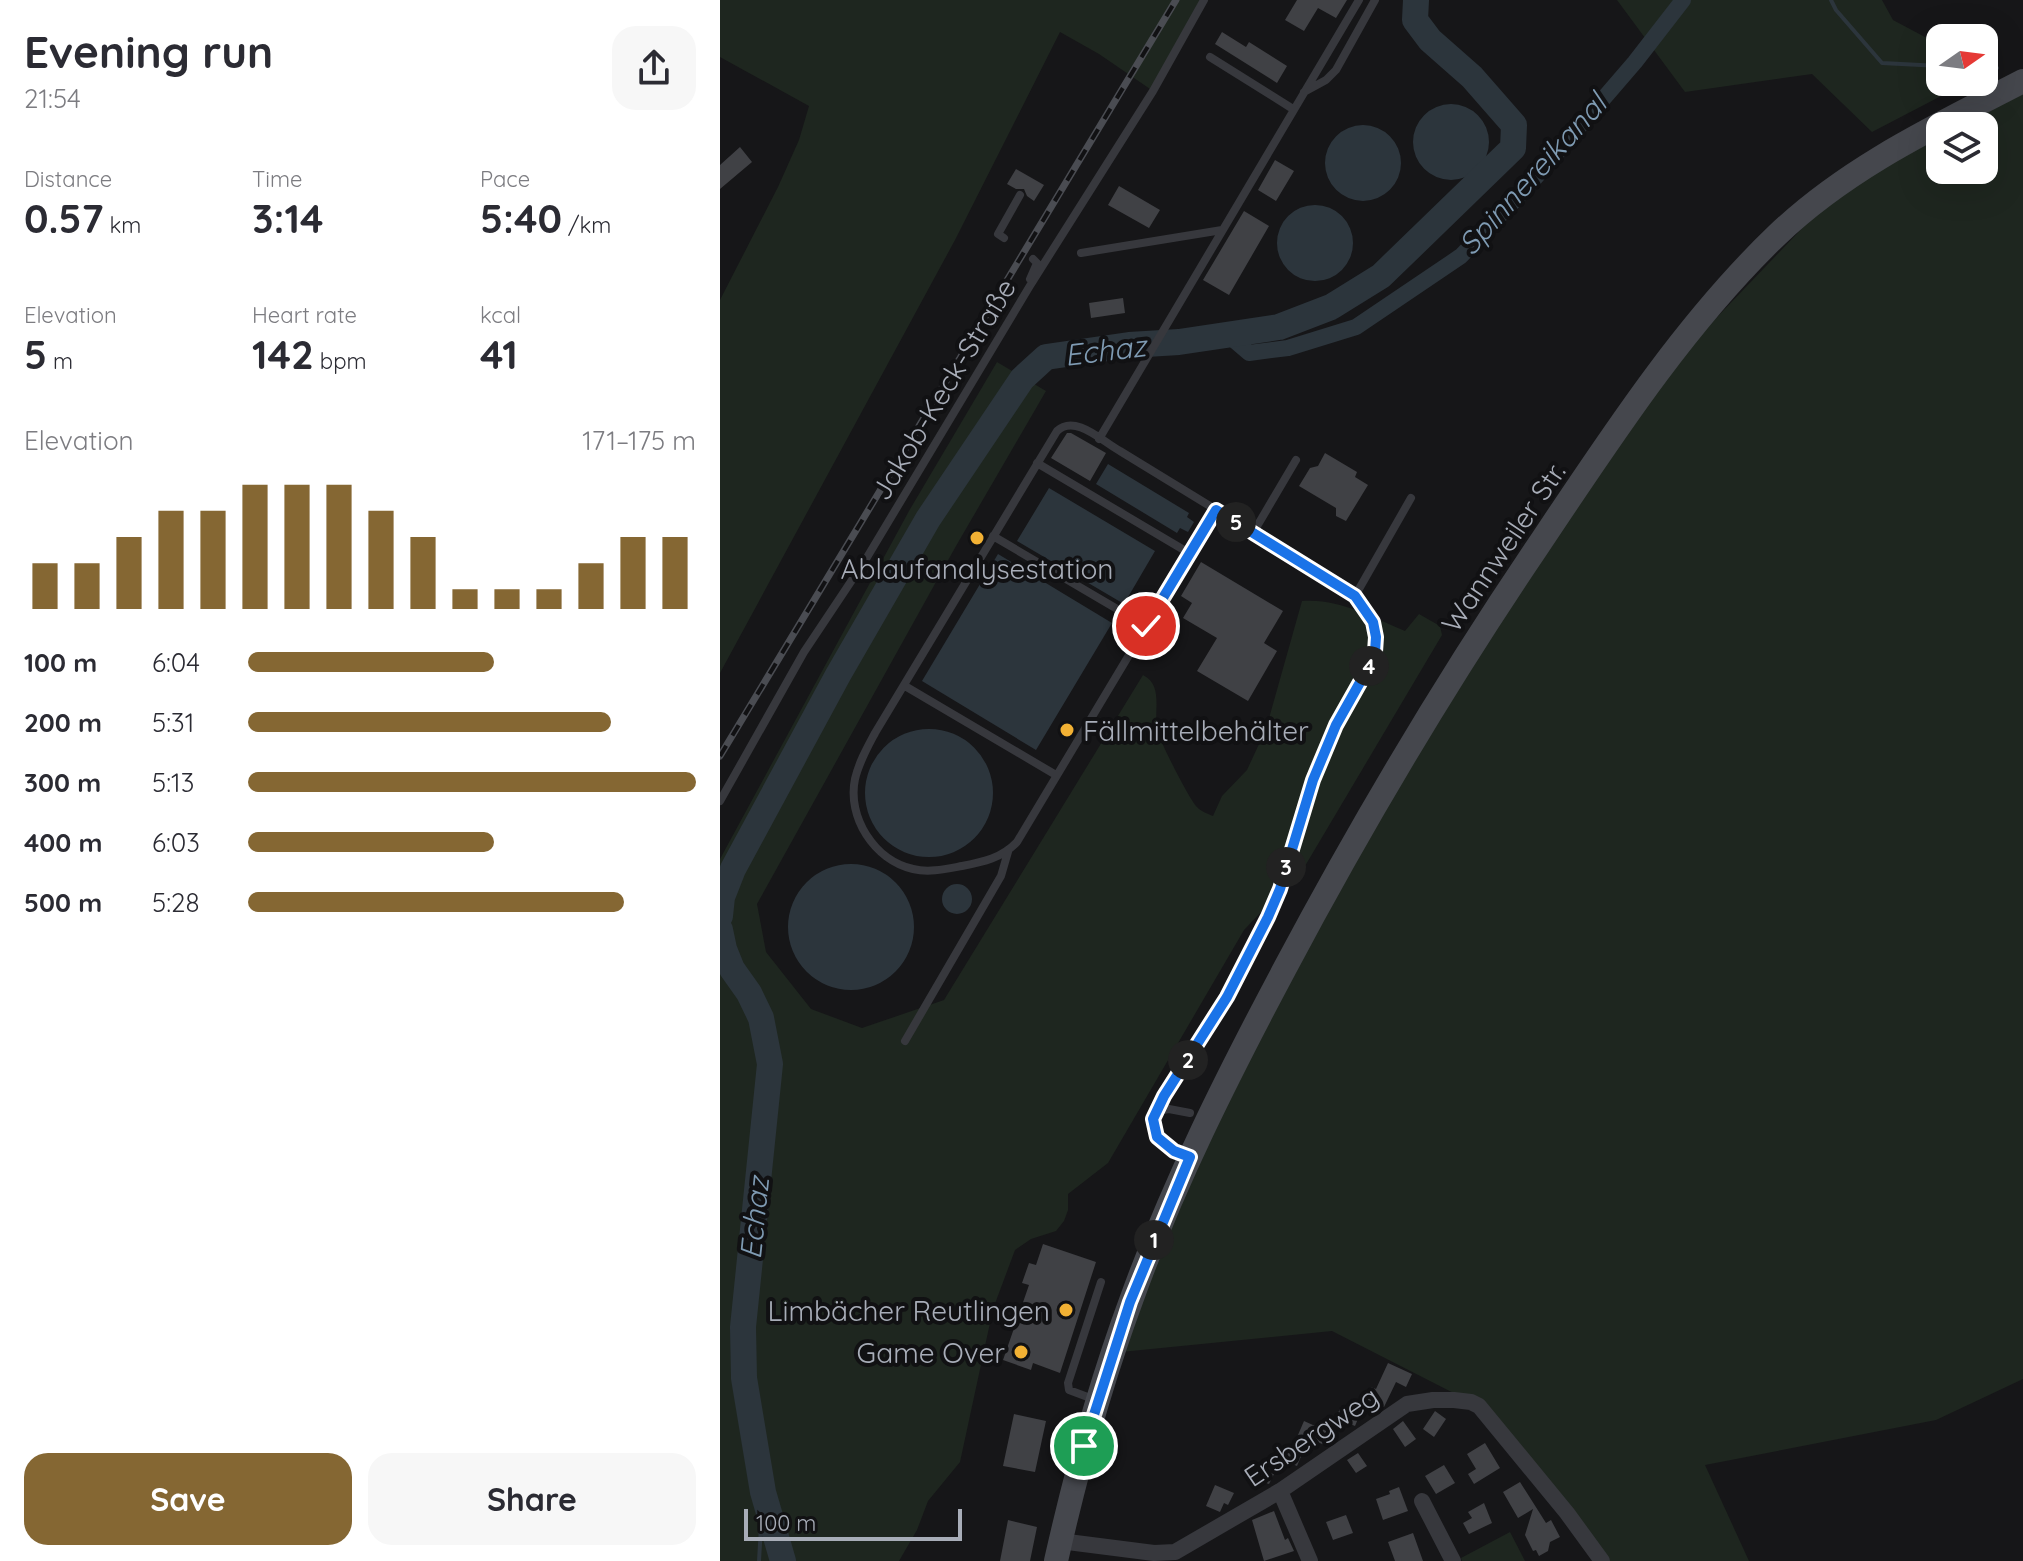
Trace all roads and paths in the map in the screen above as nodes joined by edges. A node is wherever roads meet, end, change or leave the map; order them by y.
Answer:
1 (1204, 0) edge
2 (1359, 0) edge
3 (1375, 0) edge
4 (1210, 57) dead end
5 (2014, 86) edge
6 (1303, 92) junction
7 (1293, 109) junction
8 (1020, 195) dead end
9 (1222, 230) junction
10 (1004, 238) dead end
11 (1081, 253) dead end
12 (1033, 259) dead end
13 (1031, 284) junction
14 (1099, 439) junction
15 (1296, 460) dead end
16 (1037, 463) junction
17 (1411, 498) dead end
18 (1216, 510) junction
19 (1253, 533) junction
20 (993, 536) junction
21 (1189, 553) junction
22 (1355, 596) junction
23 (1146, 626) junction
24 (905, 686) junction
25 (1056, 775) junction
26 (720, 801) edge
27 (1009, 851) junction
28 (905, 1041) dead end
29 (1156, 1111) junction
30 (1190, 1113) dead end
31 (1190, 1157) junction
32 (1101, 1282) dead end
33 (1098, 1400) junction
34 (1280, 1491) junction
35 (1422, 1501) dead end
36 (1058, 1551) edge
37 (1178, 1556) edge
38 (1310, 1561) edge
39 (1453, 1561) edge
40 (1602, 1561) edge

1 - 13 lane, Jakob-Keck-Straße
2 - 6 lane
3 - 6 lane
4 - 7 lane
5 - 31 main road, Wannweiler Str.
6 - 7 lane
7 - 9 lane
8 - 10 lane
9 - 11 lane
9 - 14 lane
12 - 13 lane
13 - 26 lane, Jakob-Keck-Straße
14 - 16 lane
14 - 18 lane
15 - 19 lane
16 - 20 lane
16 - 21 lane
17 - 22 lane
18 - 19 lane
18 - 21 lane
19 - 22 lane
20 - 23 lane
20 - 24 lane
21 - 23 lane
22 - 29 lane
23 - 25 lane
24 - 25 lane
24 - 27 lane
25 - 27 lane
27 - 28 lane
29 - 30 lane
29 - 31 lane
31 - 33 main road, Wannweiler Str.
32 - 33 lane
33 - 36 main road, Wannweiler Str.
34 - 37 street, Ersbergweg
34 - 38 street
34 - 40 street, Ersbergweg
35 - 39 street
36 - 37 street, Ersbergweg

